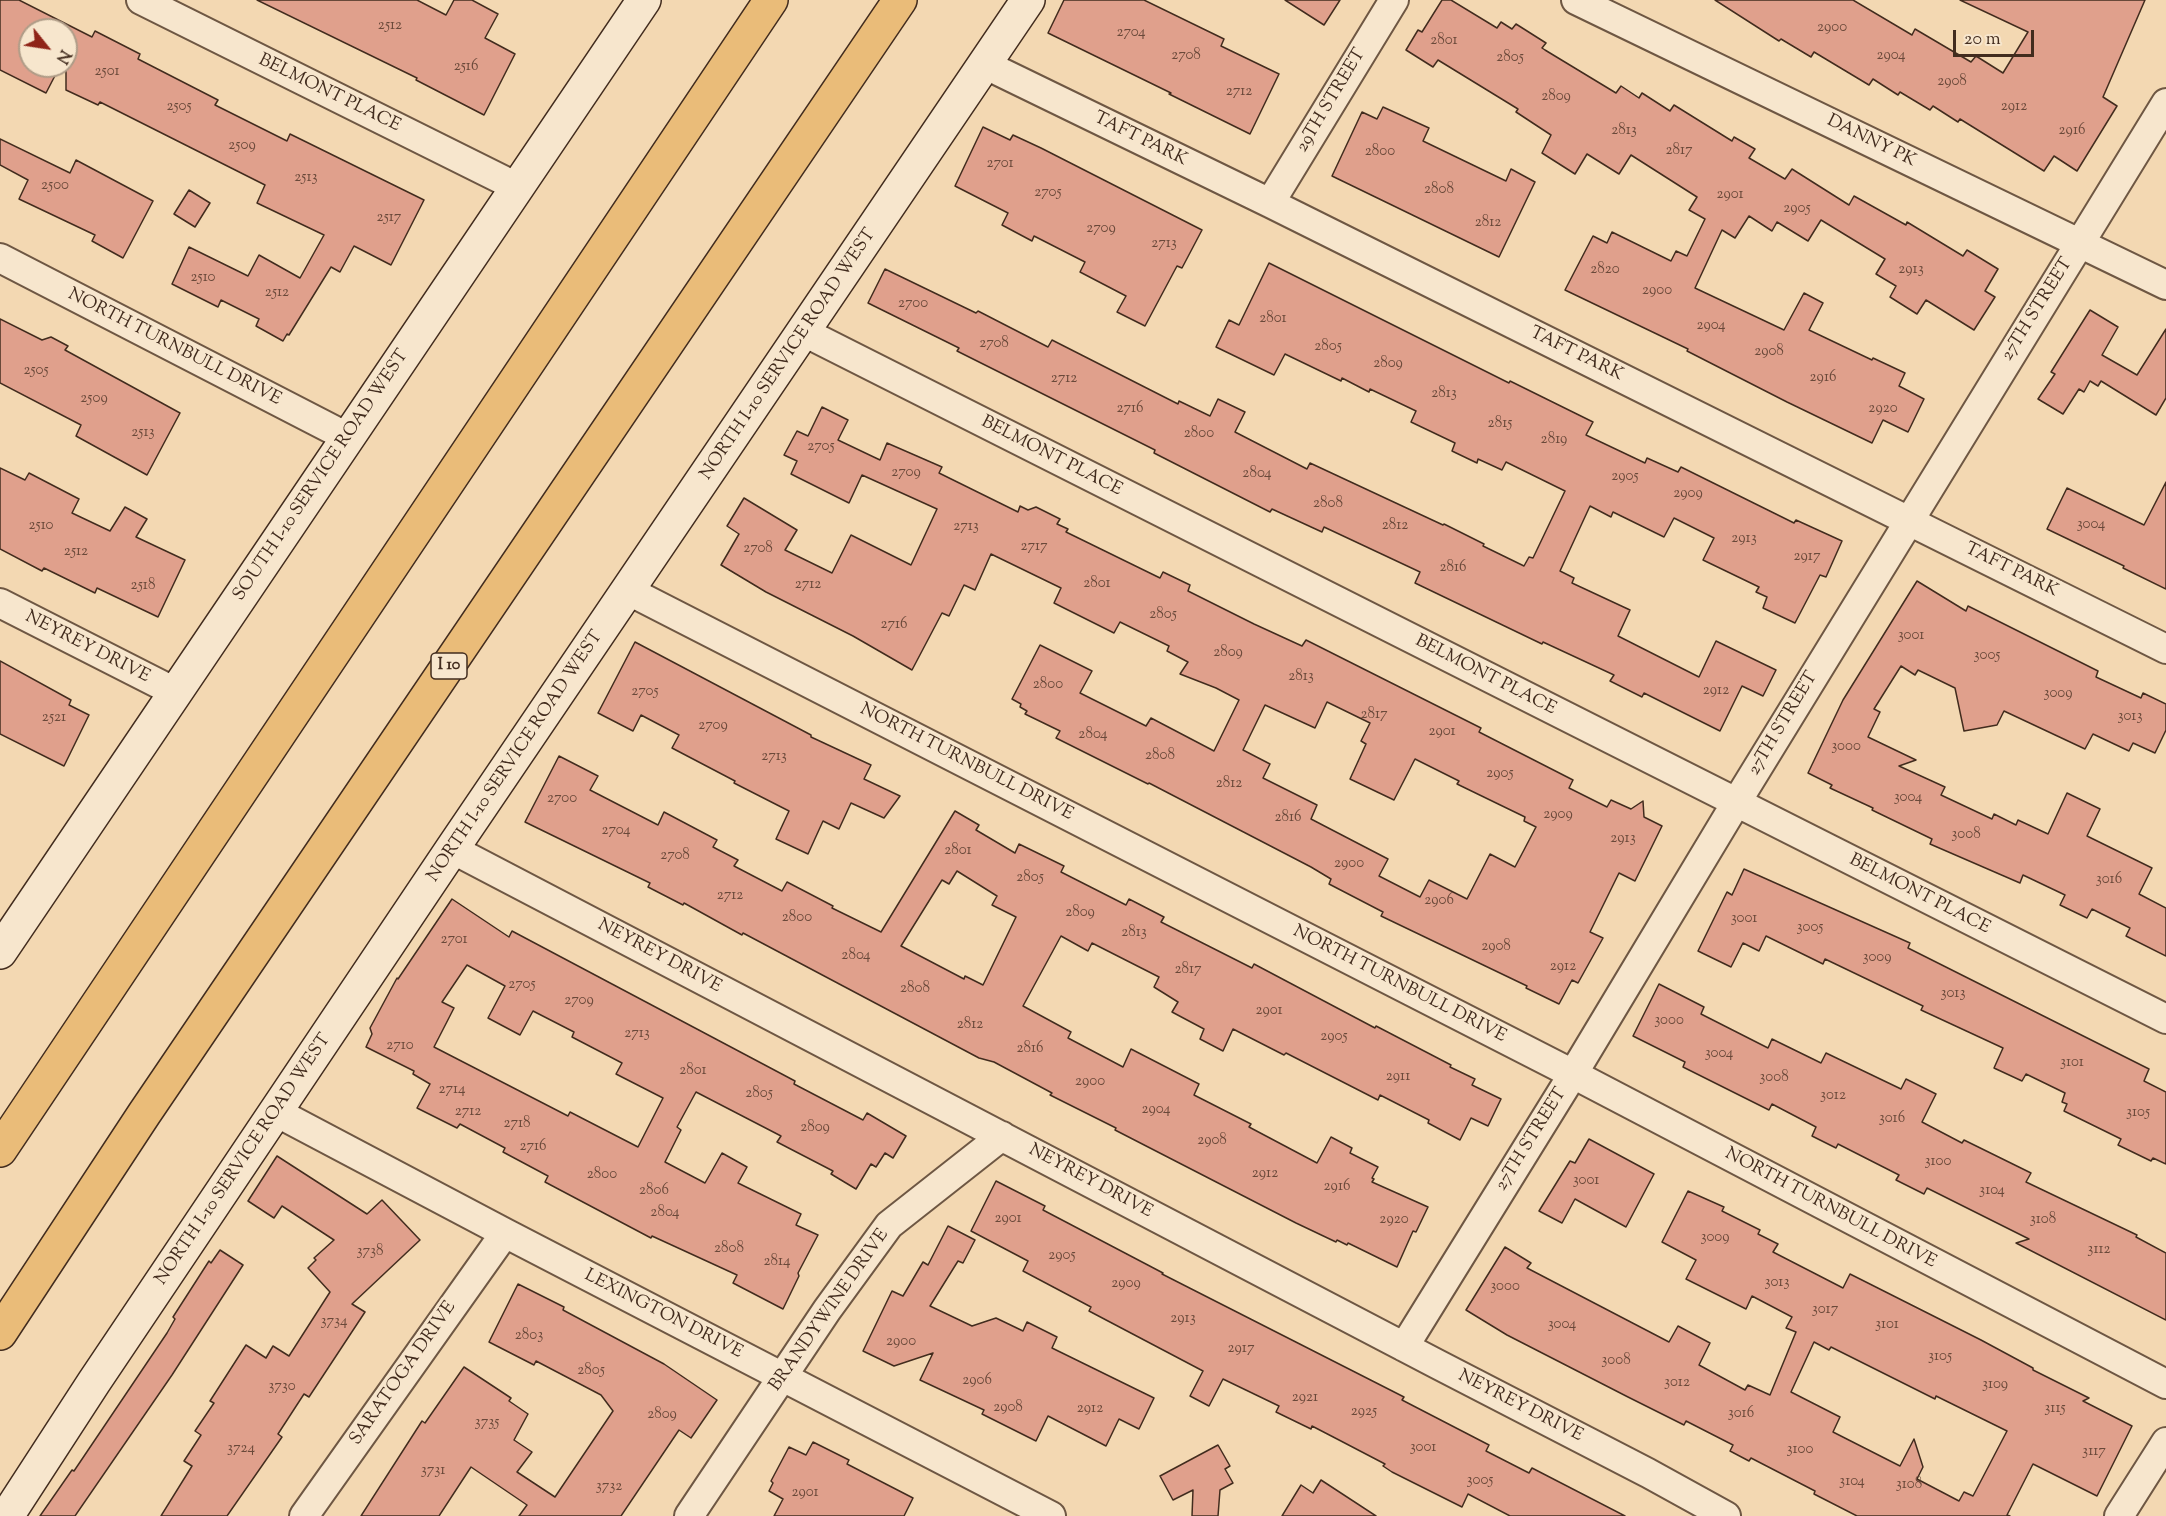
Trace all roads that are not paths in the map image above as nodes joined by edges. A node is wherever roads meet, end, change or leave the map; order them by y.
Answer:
1 (141, 0) edge
2 (644, 0) edge
3 (771, 0) edge
4 (900, 0) edge
5 (1028, 0) edge
6 (1394, 0) edge
7 (1576, 0) edge
8 (984, 64) junction
9 (2166, 103) edge
10 (517, 187) junction
11 (1270, 203) junction
12 (2080, 243) junction
13 (0, 258) edge
14 (2166, 285) edge
15 (804, 332) junction
16 (349, 438) junction
17 (1909, 521) junction
18 (629, 591) junction
19 (0, 603) edge
20 (2166, 649) edge
21 (175, 692) junction
22 (1736, 803) junction
23 (453, 849) junction
24 (0, 952) edge
25 (2166, 1019) edge
26 (1573, 1074) junction
27 (276, 1112) junction
28 (1002, 1136) junction
29 (0, 1150) edge
30 (505, 1233) junction
31 (0, 1333) edge
32 (1404, 1347) junction
33 (784, 1377) junction
34 (2166, 1384) edge
35 (2166, 1442) edge
36 (7, 1516) edge
37 (304, 1516) edge
38 (689, 1516) edge
39 (1052, 1516) edge
40 (1726, 1516) edge
41 (2119, 1516) edge

1 - 10 street, BELMONT PLACE
2 - 10 street, SOUTH I-10 SERVICE ROAD WEST
3 - 29 highway
4 - 31 highway, I 10
5 - 8 street, NORTH I-10 SERVICE ROAD WEST
6 - 11 street, 29TH STREET
7 - 12 street, DANNY PK
8 - 11 street, TAFT PARK
8 - 15 street, NORTH I-10 SERVICE ROAD WEST
9 - 12 street, 27TH STREET
10 - 16 street, SOUTH I-10 SERVICE ROAD WEST
11 - 17 street, TAFT PARK
12 - 14 street, DANNY PK
12 - 17 street, 27TH STREET
13 - 16 street, NORTH TURNBULL DRIVE
15 - 18 street, NORTH I-10 SERVICE ROAD WEST
15 - 22 street, BELMONT PLACE
16 - 21 street, SOUTH I-10 SERVICE ROAD WEST
17 - 20 street, TAFT PARK
17 - 22 street, 27TH STREET
18 - 23 street, NORTH I-10 SERVICE ROAD WEST
18 - 26 street, NORTH TURNBULL DRIVE
19 - 21 street, NEYREY DRIVE
21 - 24 street, SOUTH I-10 SERVICE ROAD WEST
22 - 25 street, BELMONT PLACE
22 - 26 street, 27TH STREET
23 - 27 street, NORTH I-10 SERVICE ROAD WEST
23 - 28 street, NEYREY DRIVE
26 - 32 street, 27TH STREET
26 - 34 street, NORTH TURNBULL DRIVE
27 - 30 street, LEXINGTON DRIVE
27 - 36 street, NORTH I-10 SERVICE ROAD WEST
28 - 32 street, NEYREY DRIVE
28 - 33 street, BRANDYWINE DRIVE
30 - 33 street, LEXINGTON DRIVE
30 - 37 street, SARATOGA DRIVE
32 - 40 street, NEYREY DRIVE
33 - 38 street, BRANDYWINE DRIVE
33 - 39 street, LEXINGTON DRIVE
35 - 41 street

